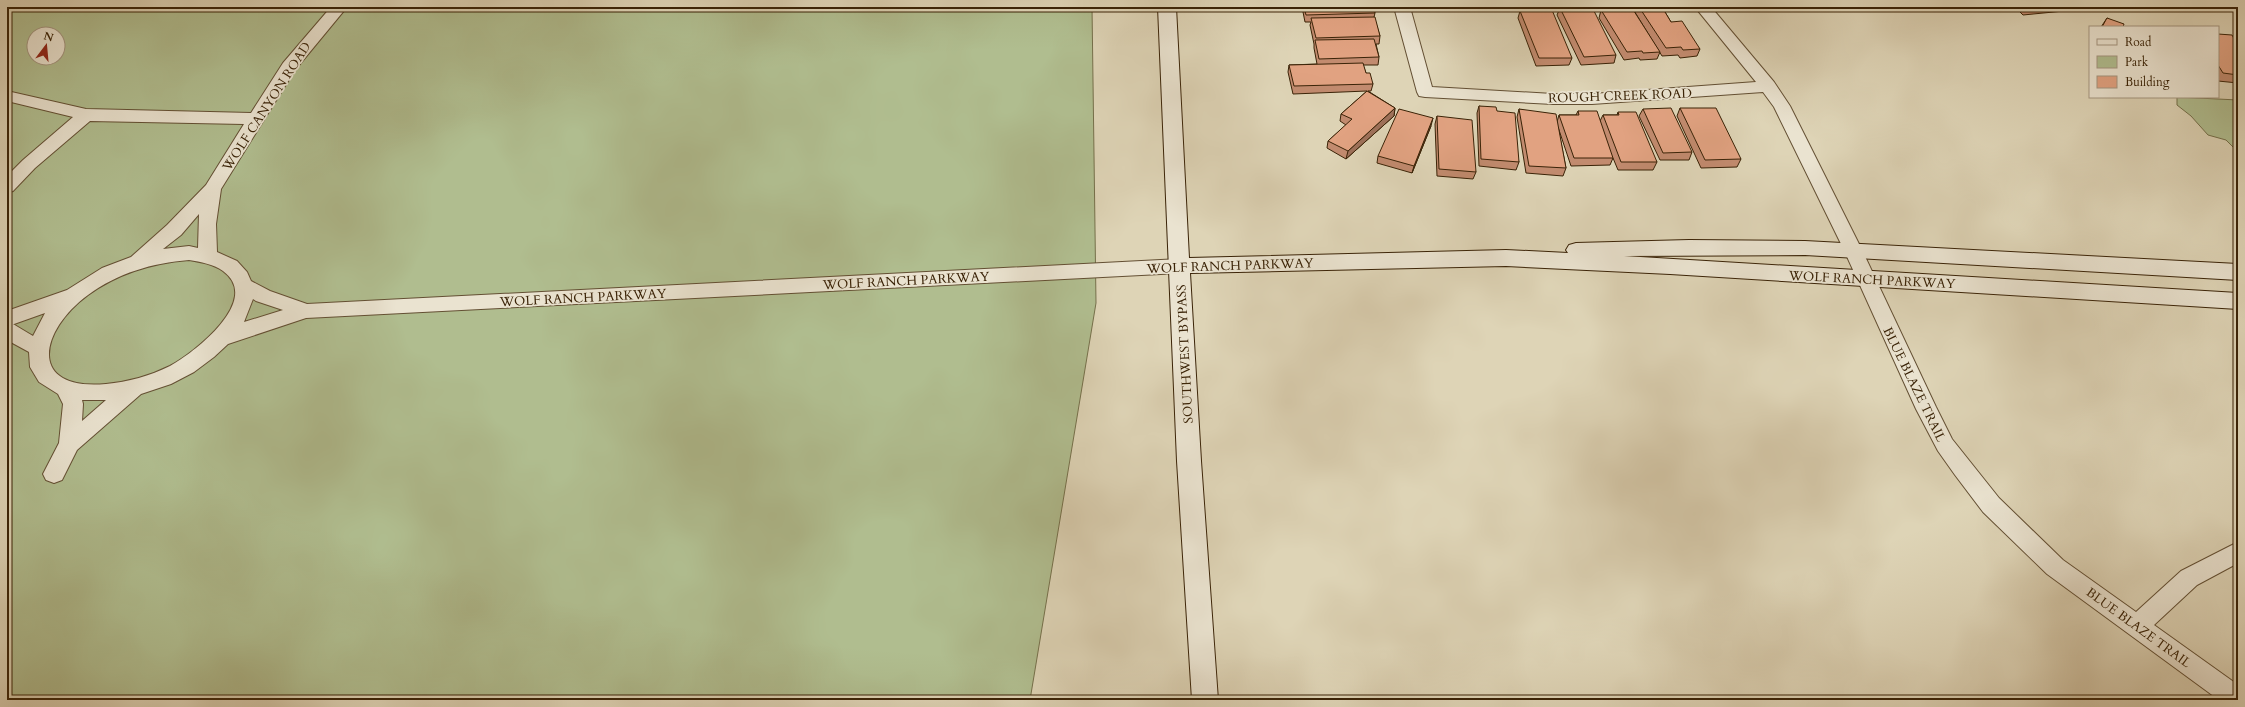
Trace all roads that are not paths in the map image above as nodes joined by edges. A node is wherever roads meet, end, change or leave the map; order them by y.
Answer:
1 (339, 7) edge
2 (1167, 7) edge
3 (1402, 7) edge
4 (1703, 7) edge
5 (1768, 86) junction
6 (7, 96) edge
7 (86, 115) junction
8 (256, 119) junction
9 (7, 187) edge
10 (212, 189) junction
11 (1853, 250) junction
12 (208, 255) junction
13 (1506, 258) junction
14 (135, 262) junction
15 (1180, 266) junction
16 (2238, 272) edge
17 (1865, 278) junction
18 (244, 286) junction
19 (79, 292) junction
20 (2238, 301) edge
21 (306, 311) junction
22 (7, 319) edge
23 (7, 330) edge
24 (222, 338) junction
25 (39, 349) junction
26 (136, 387) junction
27 (66, 388) junction
28 (70, 444) junction
29 (54, 474) dead end
30 (2238, 552) edge
31 (2137, 626) junction
32 (1205, 700) edge
33 (2238, 700) edge

1 - 8 street, WOLF CANYON ROAD
2 - 15 street, SOUTHWEST BYPASS
3 - 5 street, ROUGH CREEK ROAD
4 - 5 street, BLUE BLAZE TRAIL
5 - 11 street, BLUE BLAZE TRAIL
6 - 7 street
7 - 8 street
7 - 9 street
8 - 10 street, WOLF CANYON ROAD
10 - 12 street, WOLF CANYON ROAD
10 - 14 street, WOLF CANYON ROAD
11 - 13 street, WOLF RANCH PARKWAY
11 - 16 street, WOLF RANCH PARKWAY
11 - 17 street, BLUE BLAZE TRAIL
12 - 14 street
12 - 18 street
13 - 15 street, WOLF RANCH PARKWAY
13 - 17 street, WOLF RANCH PARKWAY
14 - 19 street
15 - 21 street, WOLF RANCH PARKWAY
15 - 32 street, SOUTHWEST BYPASS
17 - 20 street, WOLF RANCH PARKWAY
17 - 31 street, BLUE BLAZE TRAIL
18 - 21 street, WOLF RANCH PARKWAY
18 - 24 street
19 - 22 street
19 - 25 street
21 - 24 street, WOLF RANCH PARKWAY
23 - 25 street
24 - 26 street
25 - 27 street
26 - 27 street
26 - 28 street
27 - 28 street
28 - 29 street
30 - 31 street
31 - 33 street, BLUE BLAZE TRAIL

